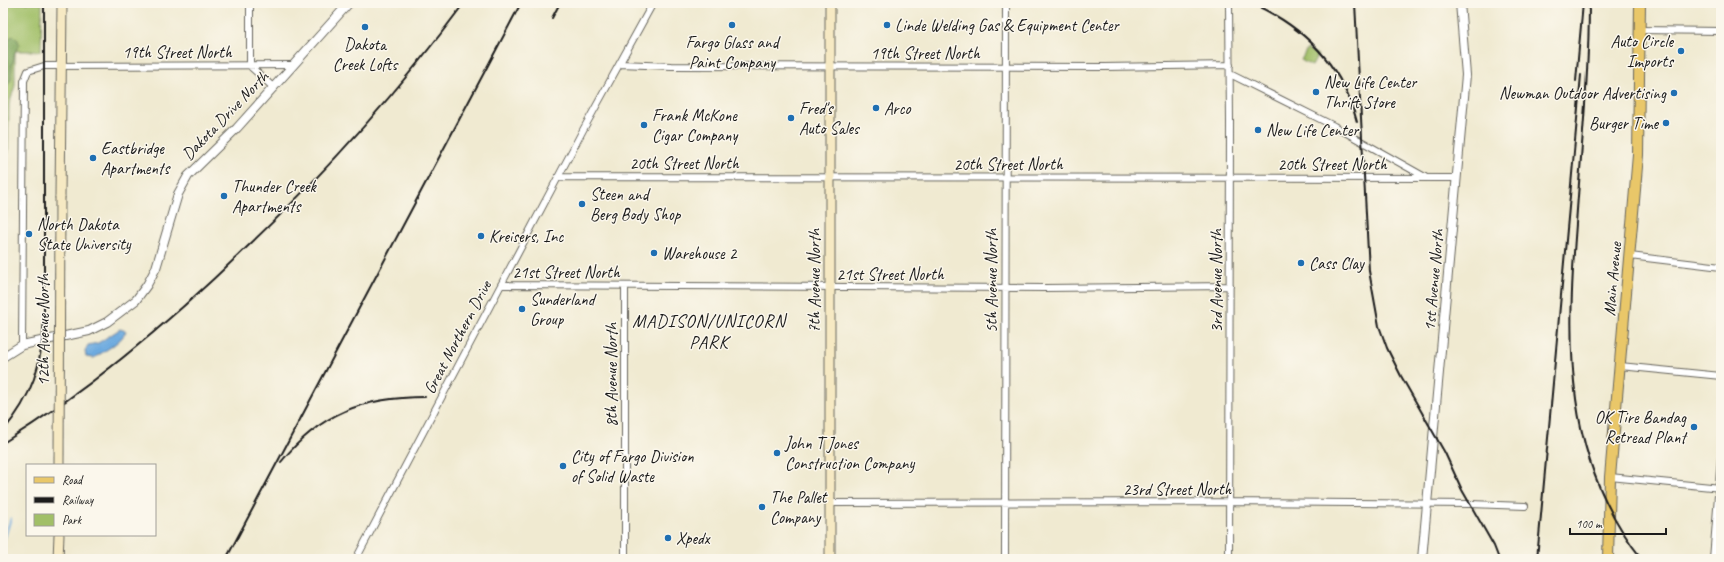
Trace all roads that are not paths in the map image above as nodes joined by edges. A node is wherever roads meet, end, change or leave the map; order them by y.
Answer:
1 (62, 3) edge
2 (250, 3) edge
3 (349, 3) edge
4 (653, 3) edge
5 (830, 3) edge
6 (1006, 3) edge
7 (1228, 3) edge
8 (1460, 3) edge
9 (1640, 3) edge
10 (1639, 30) junction
11 (1721, 30) edge
12 (620, 64) junction
13 (293, 65) junction
14 (1230, 65) junction
15 (61, 66) junction
16 (250, 66) junction
17 (830, 66) junction
18 (1006, 67) junction
19 (1230, 74) junction
20 (274, 88) junction
21 (559, 176) junction
22 (830, 178) junction
23 (1006, 178) junction
24 (1230, 178) junction
25 (1426, 178) junction
26 (1457, 178) junction
27 (1630, 256) junction
28 (1721, 267) edge
29 (501, 285) junction
30 (625, 286) junction
31 (1230, 286) junction
32 (830, 288) junction
33 (1005, 288) junction
34 (22, 345) junction
35 (3, 357) edge
36 (1620, 366) junction
37 (1721, 376) edge
38 (1721, 457) edge
39 (59, 464) edge
40 (1610, 477) junction
41 (1720, 488) edge
42 (1229, 502) junction
43 (830, 503) junction
44 (1005, 503) junction
45 (1427, 504) junction
46 (1525, 506) dead end
47 (58, 536) edge
48 (58, 559) edge
49 (356, 559) edge
50 (626, 559) edge
51 (830, 559) edge
52 (1005, 559) edge
53 (1229, 559) edge
54 (1422, 559) edge
55 (1607, 559) edge
56 (1713, 559) edge

1 - 15 main road, 12th Avenue North
2 - 16 street
3 - 13 street, Dakota Drive North
4 - 12 street, Great Northern Drive
5 - 17 main road, 7th Avenue North
6 - 18 street, 5th Avenue North
7 - 14 street, 3rd Avenue North
8 - 26 street, 1st Avenue North
9 - 10 main road, Main Avenue
10 - 11 street
10 - 27 main road, Main Avenue
12 - 17 street, 19th Street North
12 - 21 street, Great Northern Drive
13 - 16 street, 19th Street North
13 - 20 street, Dakota Drive North
14 - 18 street, 19th Street North
14 - 19 street, 3rd Avenue North
15 - 16 street, 19th Street North
15 - 34 street, 19th Street North
15 - 39 main road, 12th Avenue North, bridge
16 - 20 street
17 - 18 street, 19th Street North
17 - 22 main road, 7th Avenue North
18 - 23 street, 5th Avenue North
19 - 24 street, 3rd Avenue North
19 - 25 street
20 - 34 street, Dakota Drive North
21 - 22 street, 20th Street North
21 - 29 street, Great Northern Drive
22 - 23 street, 20th Street North
22 - 32 main road, 7th Avenue North
23 - 24 street, 20th Street North
23 - 33 street, 5th Avenue North
24 - 25 street, 20th Street North
24 - 31 street, 3rd Avenue North
25 - 26 street, 20th Street North
26 - 45 street, 1st Avenue North
27 - 28 street
27 - 36 main road, Main Avenue
29 - 30 street, 21st Street North
29 - 49 street, Great Northern Drive
30 - 32 street, 21st Street North
30 - 50 street, 8th Avenue North
31 - 33 street, 21st Street North
31 - 42 street, 3rd Avenue North
32 - 33 street, 21st Street North
32 - 43 main road, 7th Avenue North
33 - 44 street, 5th Avenue North
34 - 35 street
36 - 37 street
36 - 40 main road, Main Avenue
38 - 41 street
40 - 41 street
40 - 55 main road, Main Avenue
41 - 56 street
42 - 44 street, 23rd Street North
42 - 45 street, 23rd Street North
42 - 53 street, 3rd Avenue North
43 - 44 street, 23rd Street North
43 - 51 main road, 7th Avenue North
44 - 52 street, 5th Avenue North
45 - 46 street, 23rd Street North
45 - 54 street, 1st Avenue North
47 - 48 main road

